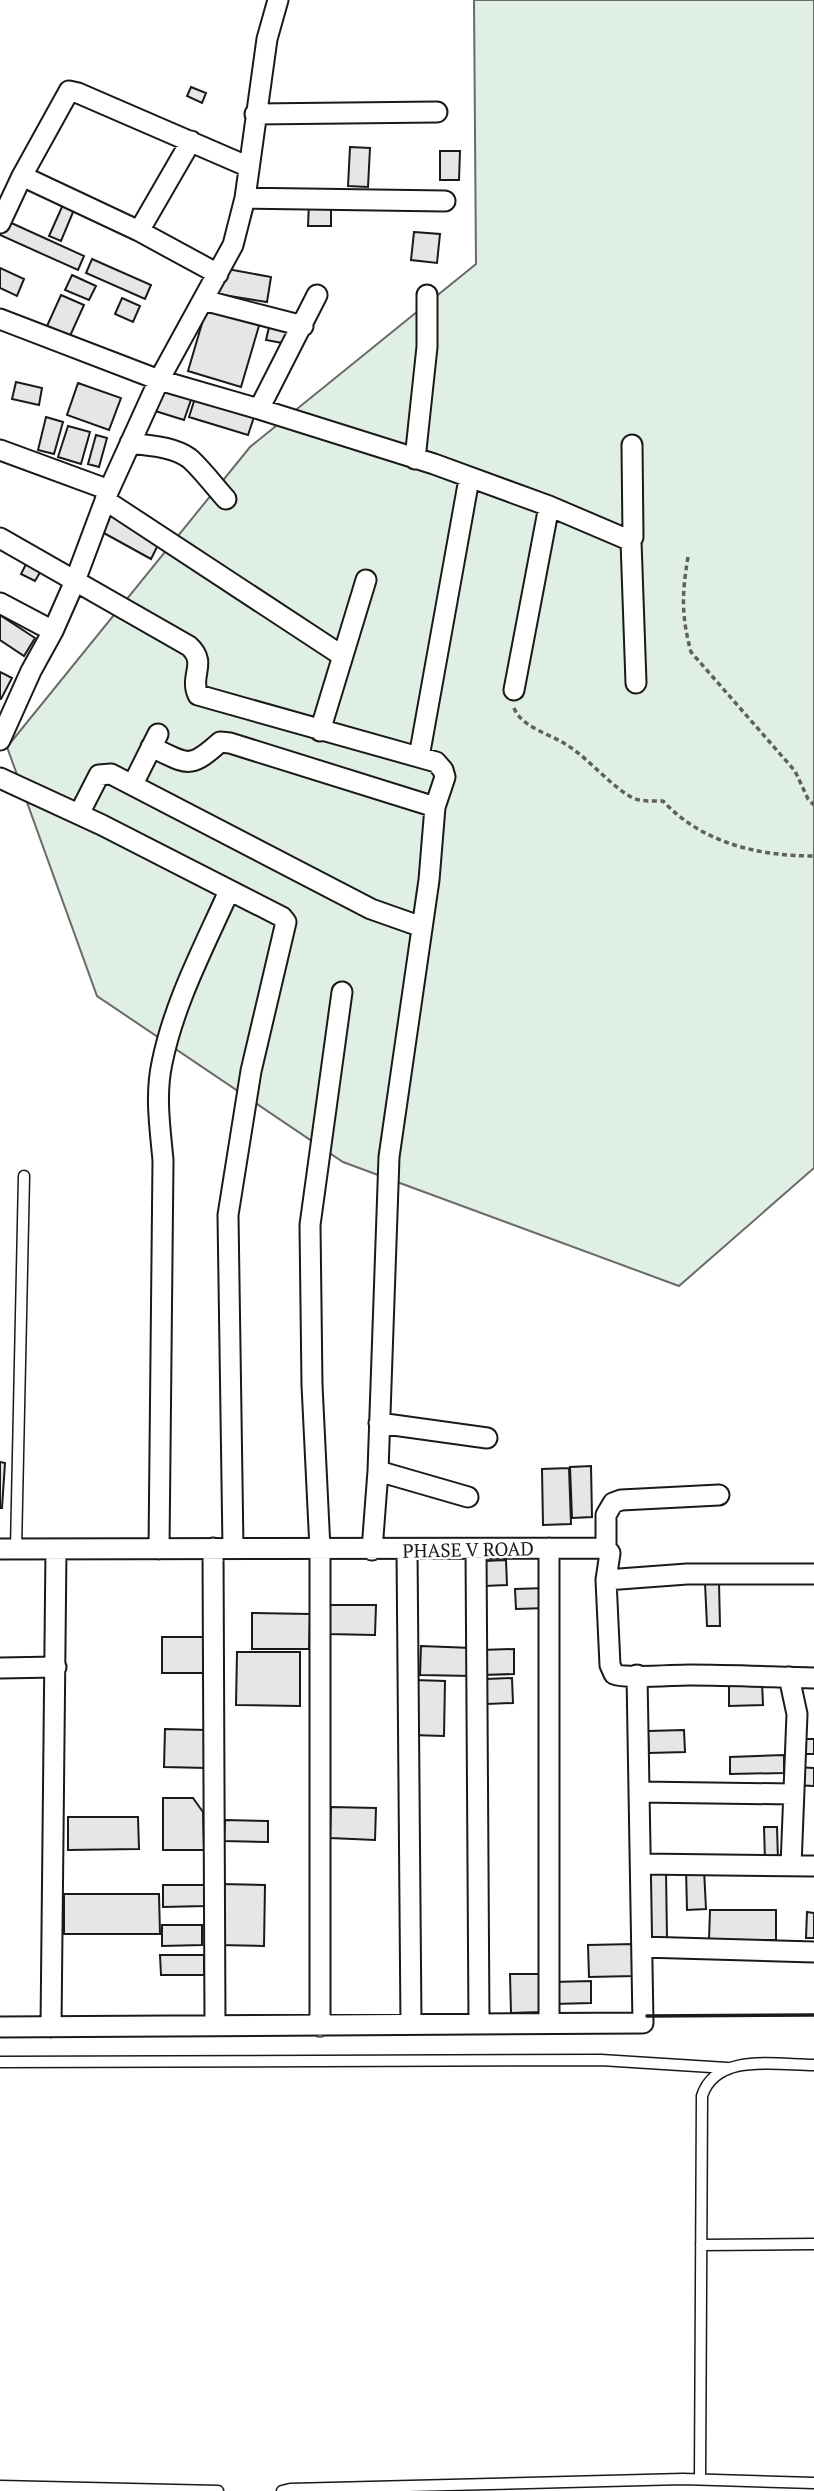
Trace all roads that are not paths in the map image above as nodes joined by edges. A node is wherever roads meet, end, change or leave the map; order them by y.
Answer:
1 (278, 0) edge
2 (438, 112) dead end
3 (255, 114) junction
4 (191, 141) junction
5 (250, 167) junction
6 (22, 176) junction
7 (245, 198) junction
8 (445, 201) dead end
9 (0, 223) edge
10 (139, 231) junction
11 (218, 274) junction
12 (317, 295) dead end
13 (427, 295) dead end
14 (203, 300) junction
15 (0, 319) edge
16 (303, 326) junction
17 (159, 380) junction
18 (259, 409) junction
19 (130, 443) junction
20 (632, 445) dead end
21 (0, 450) edge
22 (415, 459) junction
23 (469, 479) junction
24 (107, 495) junction
25 (226, 499) dead end
26 (549, 506) junction
27 (0, 538) edge
28 (631, 541) junction
29 (366, 580) dead end
30 (75, 581) junction
31 (0, 603) edge
32 (53, 631) junction
33 (341, 655) junction
34 (636, 683) dead end
35 (514, 690) road end
36 (6, 711) edge
37 (320, 731) junction
38 (0, 740) edge
39 (419, 757) junction
40 (0, 778) edge
41 (133, 784) junction
42 (435, 807) junction
43 (79, 814) junction
44 (229, 891) junction
45 (422, 928) junction
46 (342, 992) dead end
47 (24, 1176) dead end
48 (379, 1423) junction
49 (487, 1438) dead end
50 (378, 1471) junction
51 (719, 1495) dead end
52 (468, 1497) dead end
53 (223, 1548) junction
54 (549, 1548) junction
55 (606, 1548) junction
56 (8, 1549) edge
57 (56, 1549) junction
58 (159, 1549) junction
59 (320, 1549) junction
60 (407, 1549) junction
61 (476, 1549) junction
62 (372, 1550) junction
63 (814, 1574) edge
64 (606, 1580) junction
65 (56, 1667) junction
66 (0, 1668) edge
67 (637, 1675) junction
68 (789, 1677) junction
69 (814, 1678) edge
70 (640, 1793) junction
71 (793, 1794) junction
72 (641, 1864) junction
73 (791, 1866) junction
74 (814, 1866) edge
75 (642, 1947) junction
76 (814, 1952) edge
77 (550, 2022) junction
78 (479, 2023) junction
79 (411, 2024) junction
80 (215, 2025) junction
81 (320, 2026) junction
82 (0, 2027) edge
83 (51, 2027) junction
84 (0, 2062) edge
85 (814, 2065) edge
86 (727, 2068) junction
87 (814, 2244) edge
88 (701, 2245) junction
89 (700, 2479) junction
90 (814, 2483) edge
91 (0, 2486) edge
92 (218, 2491) edge
93 (282, 2491) edge

1 - 3 street
2 - 3 street
3 - 5 street
4 - 5 street
4 - 6 street
4 - 10 street
5 - 7 street
6 - 9 street
6 - 10 street
7 - 8 street
7 - 11 street
10 - 11 street
11 - 14 street
12 - 16 street
13 - 22 street
14 - 16 street
14 - 17 street
15 - 17 street
16 - 18 street
17 - 18 street
17 - 19 street
18 - 22 street
19 - 24 street
19 - 25 street
20 - 28 street
21 - 24 street
22 - 23 street
23 - 26 street
23 - 39 street
24 - 30 street
24 - 33 street
26 - 28 street
26 - 35 street
27 - 30 street
28 - 34 street
29 - 33 street
30 - 32 street
30 - 37 street
31 - 32 street
32 - 36 street
33 - 37 street
36 - 38 street
37 - 39 street
39 - 42 street
40 - 43 street
41 - 42 street
41 - 43 street
41 - 45 street
42 - 45 street
43 - 44 street
44 - 53 street
44 - 58 street
45 - 48 street
46 - 59 street
47 - 56 lane
48 - 49 street
48 - 50 street
50 - 52 street
50 - 62 street
51 - 55 street
53 - 58 street, PHASE V ROAD
53 - 59 street, PHASE V ROAD
53 - 80 street
54 - 55 street, PHASE V ROAD
54 - 61 street, PHASE V ROAD
54 - 77 street
55 - 64 street
56 - 57 street, PHASE V ROAD
57 - 58 street, PHASE V ROAD
57 - 65 street
59 - 62 street, PHASE V ROAD
59 - 81 street
60 - 61 street, PHASE V ROAD
60 - 62 street, PHASE V ROAD
60 - 79 street
61 - 78 street
63 - 64 street
64 - 67 street
65 - 66 street
65 - 83 street
67 - 68 street
67 - 70 street
68 - 69 street
68 - 71 street
70 - 71 street
70 - 72 street
71 - 73 street
72 - 73 street
72 - 75 street
73 - 74 street
75 - 76 street
75 - 77 street
77 - 78 street
78 - 79 street
79 - 81 street
80 - 81 street
80 - 83 street
82 - 83 street
84 - 86 lane
85 - 86 lane
86 - 88 lane
87 - 88 lane
88 - 89 lane
89 - 90 lane
89 - 93 lane
91 - 92 lane

